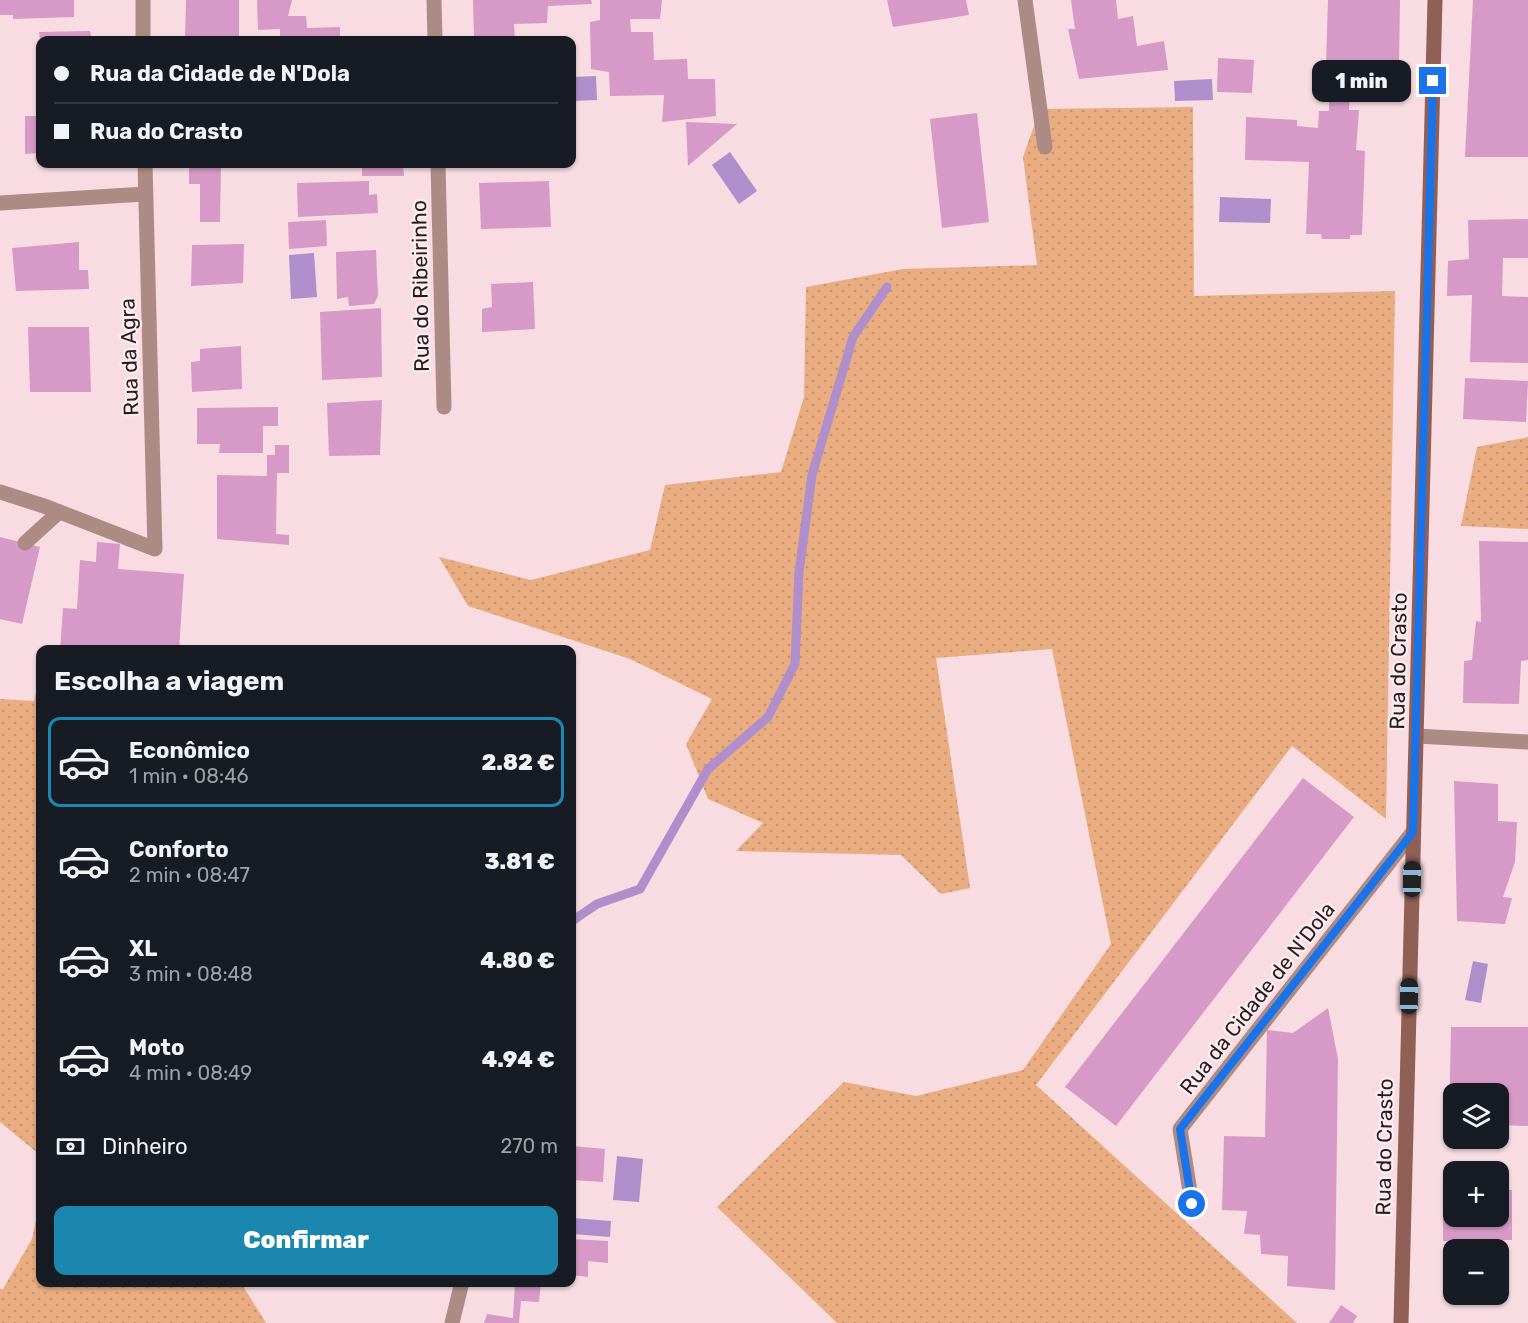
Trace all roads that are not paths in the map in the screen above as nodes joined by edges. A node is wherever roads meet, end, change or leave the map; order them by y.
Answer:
1 (143, 0) edge
2 (434, 0) edge
3 (1025, 0) edge
4 (1435, 0) edge
5 (143, 36) edge
6 (435, 36) edge
7 (1045, 147) dead end
8 (145, 168) edge
9 (438, 168) edge
10 (145, 194) junction
11 (0, 203) edge
12 (444, 407) dead end
13 (0, 492) edge
14 (59, 512) junction
15 (25, 543) dead end
16 (1417, 736) junction
17 (1528, 742) edge
18 (1413, 832) junction
19 (1192, 1204) dead end
20 (461, 1287) edge
21 (453, 1323) edge
22 (1401, 1323) edge

1 - 5 street
2 - 6 street
3 - 7 street
4 - 16 street, Rua do Crasto
8 - 10 street, Rua da Agra
9 - 12 street, Rua do Ribeirinho
10 - 11 street
10 - 14 street, Rua da Agra
13 - 14 street
14 - 15 street
16 - 17 street
16 - 18 street, Rua do Crasto
18 - 19 street, Rua da Cidade de N'Dola
18 - 22 street, Rua do Crasto
20 - 21 street

